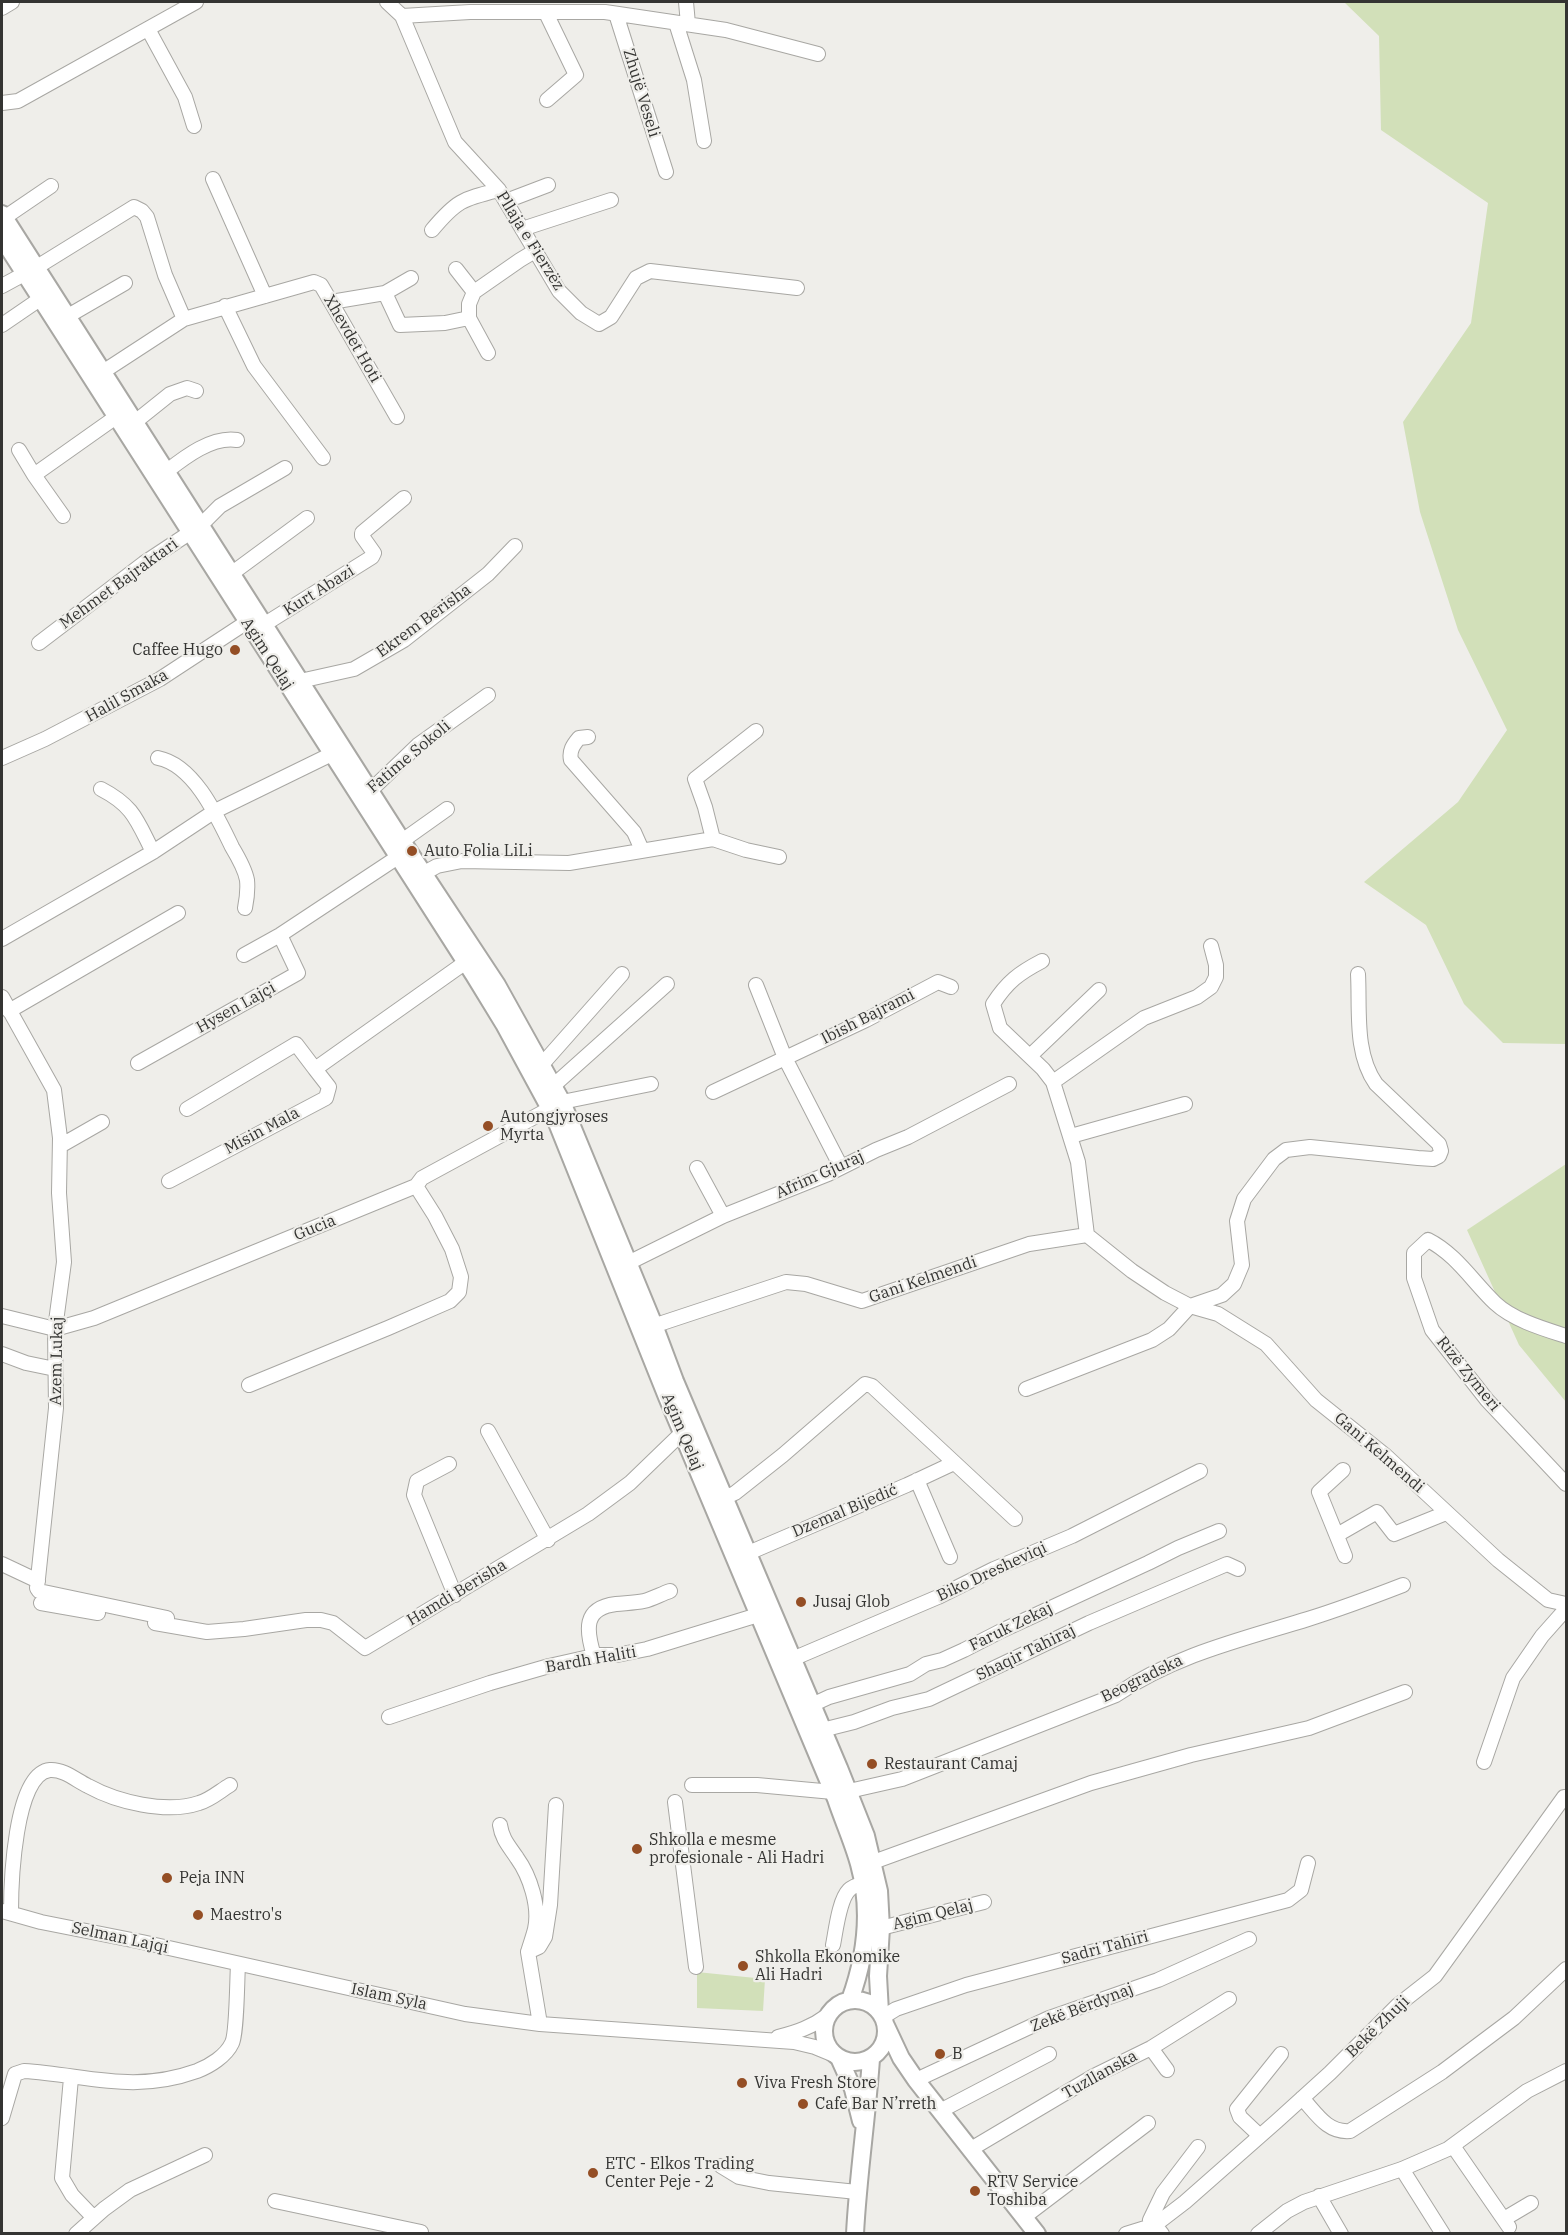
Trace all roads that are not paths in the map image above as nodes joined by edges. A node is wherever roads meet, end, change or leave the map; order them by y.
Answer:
1 (12, 2) edge
2 (196, 2) edge
3 (387, 2) edge
4 (686, 2) edge
5 (2, 8) edge
6 (537, 9) edge
7 (616, 14) junction
8 (402, 16) junction
9 (682, 24) junction
10 (147, 29) junction
11 (818, 54) dead end
12 (547, 100) dead end
13 (2, 103) edge
14 (194, 126) dead end
15 (704, 141) dead end
16 (666, 172) dead end
17 (213, 179) dead end
18 (548, 184) dead end
19 (51, 186) dead end
20 (503, 196) junction
21 (611, 200) dead end
22 (3, 216) edge
23 (522, 229) junction
24 (432, 230) dead end
25 (7, 239) edge
26 (535, 251) junction
27 (456, 269) dead end
28 (31, 270) junction
29 (411, 278) dead end
30 (125, 283) dead end
31 (2, 286) edge
32 (797, 288) dead end
33 (474, 292) junction
34 (386, 293) junction
35 (264, 296) junction
36 (40, 299) junction
37 (331, 302) junction
38 (225, 306) junction
39 (68, 316) junction
40 (470, 318) junction
41 (184, 319) junction
42 (2, 325) edge
43 (488, 353) dead end
44 (97, 375) junction
45 (196, 391) dead end
46 (116, 417) junction
47 (396, 417) dead end
48 (135, 422) junction
49 (237, 440) dead end
50 (19, 450) dead end
51 (323, 458) dead end
52 (285, 468) dead end
53 (167, 471) junction
54 (34, 475) junction
55 (404, 498) dead end
56 (63, 516) dead end
57 (307, 518) dead end
58 (195, 529) junction
59 (514, 546) dead end
60 (231, 574) junction
61 (255, 626) junction
62 (39, 643) dead end
63 (294, 684) junction
64 (488, 695) dead end
65 (756, 731) dead end
66 (588, 737) dead end
67 (338, 752) junction
68 (2, 758) edge
69 (158, 758) dead end
70 (101, 789) dead end
71 (365, 794) junction
72 (447, 808) dead end
73 (215, 811) junction
74 (713, 839) junction
75 (400, 849) junction
76 (642, 850) junction
77 (153, 852) junction
78 (779, 856) dead end
79 (418, 876) junction
80 (245, 908) dead end
81 (178, 914) dead end
82 (280, 935) junction
83 (2, 939) edge
84 (1211, 946) dead end
85 (244, 955) dead end
86 (471, 959) junction
87 (1042, 961) dead end
88 (1358, 974) dead end
89 (622, 975) dead end
90 (667, 984) dead end
91 (756, 985) dead end
92 (951, 987) dead end
93 (1099, 990) dead end
94 (2, 997) edge
95 (9, 1011) junction
96 (1030, 1056) junction
97 (785, 1058) junction
98 (138, 1063) dead end
99 (536, 1068) junction
100 (315, 1069) junction
101 (1053, 1082) junction
102 (651, 1084) dead end
103 (1009, 1084) dead end
104 (553, 1086) junction
105 (713, 1092) dead end
106 (1185, 1104) dead end
107 (556, 1105) junction
108 (187, 1109) dead end
109 (102, 1122) dead end
110 (1071, 1136) junction
111 (60, 1146) junction
112 (842, 1167) junction
113 (697, 1168) dead end
114 (169, 1181) dead end
115 (416, 1186) junction
116 (723, 1216) junction
117 (1087, 1235) junction
118 (622, 1267) junction
119 (1190, 1306) junction
120 (2, 1316) edge
121 (647, 1328) junction
122 (55, 1329) junction
123 (1566, 1336) edge
124 (2, 1354) edge
125 (55, 1369) junction
126 (249, 1385) dead end
127 (1026, 1389) dead end
128 (688, 1427) junction
129 (488, 1431) dead end
130 (954, 1463) junction
131 (449, 1464) dead end
132 (1343, 1470) dead end
133 (1200, 1471) dead end
134 (917, 1480) junction
135 (1566, 1484) edge
136 (724, 1498) junction
137 (1446, 1513) junction
138 (1015, 1519) dead end
139 (1219, 1531) dead end
140 (1337, 1535) junction
141 (548, 1539) junction
142 (742, 1555) junction
143 (1345, 1556) dead end
144 (950, 1557) dead end
145 (2, 1564) edge
146 (1238, 1569) dead end
147 (38, 1581) junction
148 (1403, 1585) dead end
149 (670, 1591) dead end
150 (455, 1595) junction
151 (40, 1603) dead end
152 (1566, 1604) edge
153 (1566, 1610) edge
154 (758, 1615) junction
155 (167, 1618) dead end
156 (594, 1656) junction
157 (786, 1662) junction
158 (1405, 1692) dead end
159 (805, 1708) junction
160 (389, 1717) dead end
161 (815, 1731) junction
162 (1484, 1762) dead end
163 (231, 1785) dead end
164 (692, 1785) dead end
165 (841, 1791) junction
166 (1566, 1797) edge
167 (675, 1802) dead end
168 (556, 1805) dead end
169 (500, 1825) dead end
170 (1308, 1863) dead end
171 (865, 1871) junction
172 (984, 1902) dead end
173 (6, 1912) edge
174 (881, 1928) junction
175 (1249, 1939) dead end
176 (833, 1945) dead end
177 (528, 1952) junction
178 (238, 1965) junction
179 (696, 1967) dead end
180 (1566, 1969) edge
181 (1229, 1999) dead end
182 (850, 2000) junction
183 (828, 2015) junction
184 (883, 2019) junction
185 (540, 2024) junction
186 (765, 2039) junction
187 (1150, 2048) junction
188 (1049, 2054) dead end
189 (1281, 2054) dead end
190 (836, 2057) junction
191 (874, 2057) junction
192 (1167, 2070) dead end
193 (1566, 2071) edge
194 (71, 2078) junction
195 (916, 2080) junction
196 (1302, 2097) junction
197 (940, 2111) junction
198 (2, 2118) edge
199 (1148, 2123) dead end
200 (1259, 2135) junction
201 (863, 2137) junction
202 (1453, 2146) junction
203 (1198, 2147) dead end
204 (971, 2149) junction
205 (205, 2155) dead end
206 (721, 2166) dead end
207 (1402, 2169) junction
208 (857, 2192) junction
209 (1319, 2196) junction
210 (275, 2201) dead end
211 (1531, 2203) dead end
212 (1024, 2217) junction
213 (94, 2218) junction
214 (1158, 2229) edge
215 (422, 2233) edge
216 (76, 2234) edge
217 (855, 2234) edge
218 (1037, 2234) edge
219 (1126, 2234) edge
220 (1258, 2234) edge
221 (1341, 2234) edge
222 (1443, 2234) edge

1 - 5 street
2 - 10 street
3 - 8 street
4 - 9 street
6 - 7 street
6 - 8 street
6 - 12 street
7 - 9 street
7 - 16 street, Zhujë Veseli
8 - 20 street, Pllaja e Fierzëz
9 - 11 street
9 - 15 street
10 - 13 street
10 - 14 street
17 - 35 street
18 - 20 street
19 - 22 street, Agim Qelaj
20 - 23 street, Pllaja e Fierzëz
20 - 24 street
21 - 23 street
22 - 25 main road, Agim Qelaj
23 - 26 street, Pllaja e Fierzëz
25 - 28 main road, Agim Qelaj
26 - 32 street, Pllaja e Fierzëz
26 - 33 street
27 - 33 street
28 - 31 street
28 - 36 main road, Agim Qelaj
28 - 39 main road, Agim Qelaj
28 - 41 street
29 - 34 street
30 - 39 street
33 - 40 street
34 - 37 street
34 - 40 street
35 - 37 street, Xhevdet Hoti
35 - 38 street, Xhevdet Hoti
36 - 42 street
36 - 44 main road, Agim Qelaj
37 - 47 street, Xhevdet Hoti
38 - 41 street, Xhevdet Hoti
38 - 51 street
39 - 44 main road, Agim Qelaj
40 - 43 street
41 - 44 street, Xhevdet Hoti
44 - 46 main road, Agim Qelaj
44 - 48 main road, Agim Qelaj
45 - 48 street
46 - 54 street
46 - 58 main road, Agim Qelaj
48 - 53 main road, Agim Qelaj
49 - 53 street
50 - 54 street
52 - 58 street
53 - 58 main road, Agim Qelaj
54 - 56 street
55 - 61 street, Kurt Abazi
57 - 60 street
58 - 60 main road, Agim Qelaj
58 - 61 main road, Agim Qelaj
58 - 62 street, Mehmet Bajraktari
59 - 63 street, Ekrem Berisha
60 - 61 main road, Agim Qelaj
61 - 63 main road, Agim Qelaj
61 - 68 street, Halil Smaka
63 - 67 main road, Agim Qelaj
64 - 71 street, Fatime Sokoli
65 - 74 street
66 - 76 street
67 - 71 main road, Agim Qelaj
67 - 73 street
69 - 73 street
70 - 77 street
71 - 75 main road, Agim Qelaj
72 - 75 street
73 - 77 street
73 - 80 street
74 - 76 street
74 - 78 street
75 - 79 main road, Agim Qelaj
75 - 82 street
76 - 79 street
77 - 83 street
79 - 86 main road, Agim Qelaj
81 - 95 street
82 - 85 street
82 - 98 street, Hysen Lajçi
84 - 101 street
86 - 99 main road, Agim Qelaj
86 - 100 street
87 - 96 street
88 - 119 street
89 - 99 street
90 - 104 street
91 - 97 street
92 - 97 street, Ibish Bajrami
93 - 96 street
94 - 95 street, Azem Lukaj
95 - 111 street, Azem Lukaj
96 - 101 street
97 - 105 street, Ibish Bajrami
97 - 112 street
99 - 104 main road, Agim Qelaj
99 - 107 main road, Agim Qelaj
100 - 108 street, Misin Mala
100 - 114 street, Misin Mala
101 - 110 street
102 - 107 street
103 - 112 street, Afrim Gjuraj
104 - 107 main road, Agim Qelaj
106 - 110 street
107 - 115 street, Gucia
107 - 118 main road, Agim Qelaj
109 - 111 street
110 - 117 street
111 - 122 street, Azem Lukaj
112 - 116 street, Afrim Gjuraj
113 - 116 street
115 - 122 street, Gucia
115 - 126 street
116 - 118 street, Afrim Gjuraj
117 - 119 street, Gani Kelmendi
117 - 121 street, Gani Kelmendi
118 - 121 main road, Agim Qelaj
119 - 127 street
119 - 137 street, Gani Kelmendi
120 - 122 street
121 - 128 main road, Agim Qelaj
122 - 125 street, Azem Lukaj
123 - 135 street, Rizë Zymeri
124 - 125 street
125 - 147 street, Azem Lukaj
128 - 136 main road, Agim Qelaj
128 - 141 street, Hamdi Berisha
128 - 142 main road, Agim Qelaj
129 - 141 street
130 - 134 street, Dzemal Bijedić
130 - 136 street
130 - 138 street
131 - 150 street
132 - 140 street
133 - 157 street, Biko Dresheviqi
134 - 142 street, Dzemal Bijedić
134 - 144 street
136 - 142 main road, Agim Qelaj
137 - 140 street
137 - 152 street, Gani Kelmendi
139 - 159 street, Faruk Zekaj
140 - 143 street
141 - 150 street, Hamdi Berisha
142 - 154 main road, Agim Qelaj
142 - 157 main road, Agim Qelaj
145 - 147 street
146 - 161 street, Shaqir Tahiraj
147 - 155 street
148 - 165 street, Beogradska
149 - 156 street
150 - 151 street, Hamdi Berisha
153 - 162 street
154 - 156 street, Bardh Haliti
154 - 157 main road, Agim Qelaj
156 - 160 street, Bardh Haliti
157 - 159 main road, Agim Qelaj
158 - 171 street
159 - 161 main road, Agim Qelaj
161 - 165 main road, Agim Qelaj
163 - 173 street
164 - 165 street
165 - 171 main road, Agim Qelaj
166 - 196 street, Bekë Zhuji
167 - 179 street
168 - 177 street
169 - 177 street
170 - 184 street, Sadri Tahiri
171 - 174 main road, Agim Qelaj
171 - 176 street
171 - 182 main road, Agim Qelaj
172 - 174 street, Agim Qelaj
173 - 178 street, Selman Lajqi
174 - 184 main road, Agim Qelaj
175 - 195 street, Zekë Bërdynaj
177 - 185 street
178 - 185 street, Islam Syla
178 - 194 street
180 - 196 street
181 - 187 street, Tuzllanska
182 - 183 main road
182 - 184 main road
183 - 186 street, Islam Syla
183 - 190 main road
184 - 191 main road
184 - 195 main road
185 - 186 street, Islam Syla
186 - 190 street, Islam Syla
187 - 192 street
187 - 204 street, Tuzllanska
188 - 197 street, Zekë Bërdynaj
189 - 200 street
190 - 191 main road
190 - 201 main road
191 - 195 main road
191 - 201 main road
193 - 202 street
194 - 198 street
194 - 213 street
195 - 197 main road
196 - 200 street, Bekë Zhuji
197 - 204 main road
199 - 212 street
200 - 214 street, Bekë Zhuji
201 - 208 main road
202 - 207 street
202 - 211 street
203 - 214 street
204 - 212 main road
205 - 213 street
206 - 208 street
207 - 209 street
207 - 222 street
208 - 217 main road
209 - 220 street
209 - 221 street
210 - 215 street
212 - 218 main road
213 - 216 street
214 - 219 street, Bekë Zhuji

